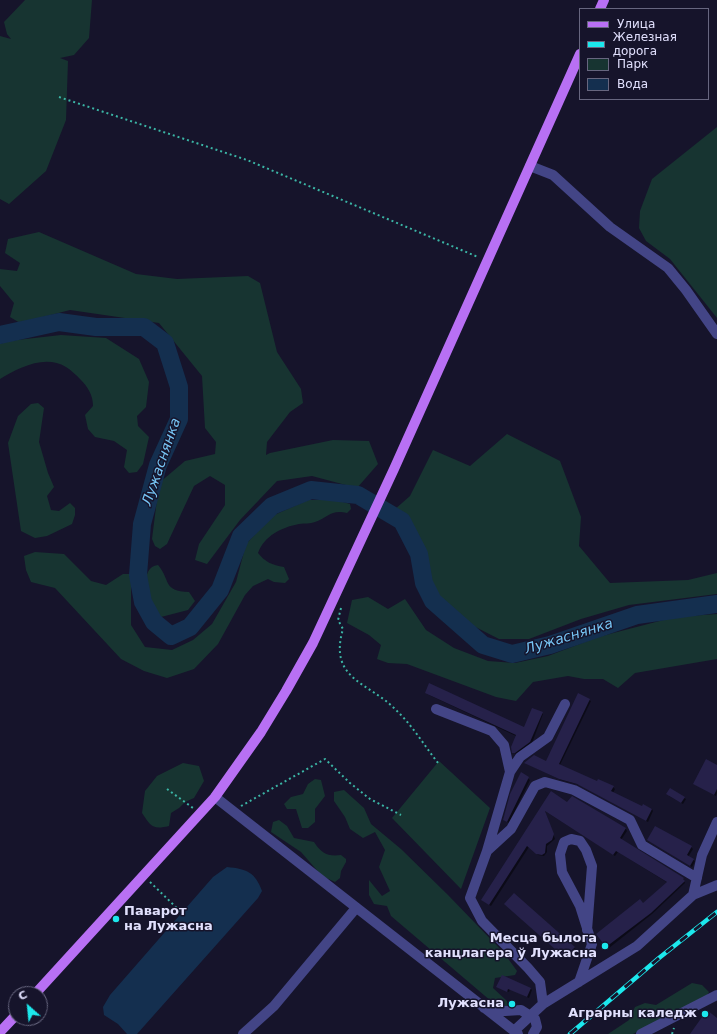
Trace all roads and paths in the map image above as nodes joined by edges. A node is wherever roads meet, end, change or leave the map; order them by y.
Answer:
1 (579, 56) edge
2 (59, 97) dead end
3 (530, 166) junction
4 (487, 260) junction
5 (717, 334) edge
6 (342, 604) dead end
7 (565, 704) dead end
8 (436, 710) dead end
9 (438, 763) dead end
10 (510, 772) junction
11 (167, 789) dead end
12 (215, 797) junction
13 (191, 807) dead end
14 (235, 813) junction
15 (401, 815) dead end
16 (717, 822) edge
17 (487, 851) junction
18 (143, 876) junction
19 (696, 878) junction
20 (717, 885) edge
21 (693, 895) junction
22 (356, 908) junction
23 (182, 913) dead end
24 (587, 930) junction
25 (579, 982) junction
26 (42, 986) edge
27 (717, 996) edge
28 (543, 1004) junction
29 (483, 1008) junction
30 (531, 1016) junction
31 (8, 1024) edge
32 (0, 1032) edge
33 (516, 1033) edge
34 (645, 1033) edge
35 (243, 1034) edge
36 (534, 1034) edge

1 - 3 main road
2 - 4 path
3 - 4 main road
3 - 5 street
4 - 12 main road
6 - 9 path
7 - 10 street
8 - 10 street
10 - 17 street
11 - 13 path
12 - 14 street
12 - 18 main road
14 - 15 path
14 - 22 street
16 - 19 street
17 - 19 street
17 - 28 street
18 - 23 path
18 - 26 main road
19 - 21 street
20 - 21 street
21 - 25 street
22 - 29 street
22 - 35 street
24 - 24 street
24 - 25 street
25 - 28 street
27 - 34 street
28 - 30 street
29 - 30 street
29 - 33 street
30 - 33 street
30 - 36 street
31 - 32 main road

